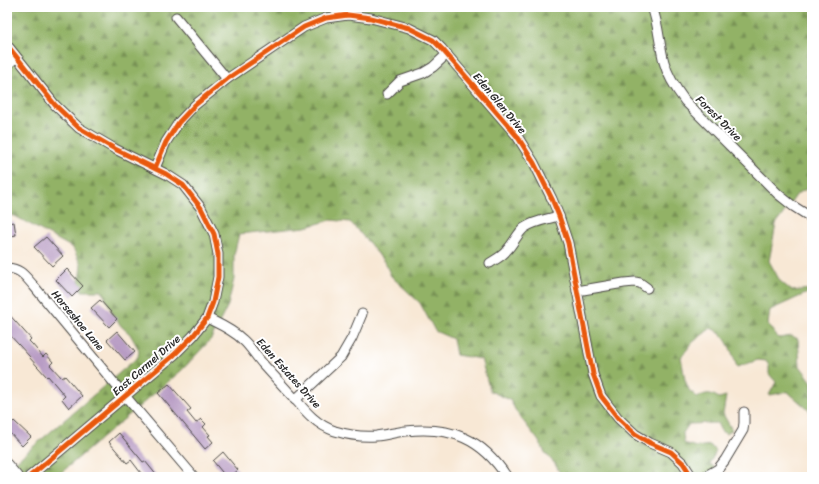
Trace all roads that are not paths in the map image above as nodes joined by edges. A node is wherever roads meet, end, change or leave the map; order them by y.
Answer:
1 (652, 7) edge
2 (176, 17) dead end
3 (7, 45) edge
4 (447, 54) junction
5 (16, 58) junction
6 (7, 65) edge
7 (226, 79) junction
8 (387, 94) dead end
9 (155, 168) junction
10 (560, 216) junction
11 (812, 218) edge
12 (490, 263) dead end
13 (7, 268) edge
14 (647, 288) dead end
15 (577, 291) junction
16 (362, 314) dead end
17 (207, 318) junction
18 (126, 396) junction
19 (296, 400) junction
20 (744, 412) dead end
21 (7, 464) edge
22 (18, 477) edge
23 (29, 477) edge
24 (194, 477) edge
25 (507, 477) edge
26 (692, 477) edge
27 (704, 477) edge

1 - 11 street, Forest Drive
2 - 7 street
3 - 5 street, East Carmel Drive
4 - 7 street, Eden Glen Drive
4 - 8 street
4 - 10 street, Eden Glen Drive
5 - 6 street
5 - 9 street, East Carmel Drive
7 - 9 street, Eden Glen Drive
9 - 17 street, East Carmel Drive
10 - 12 street
10 - 15 street, Eden Glen Drive
13 - 18 street, Horseshoe Lane
14 - 15 street
15 - 26 street, Eden Glen Drive
16 - 19 street
17 - 18 street, East Carmel Drive
17 - 19 street, Eden Estates Drive
18 - 23 street, East Carmel Drive
18 - 24 street, Horseshoe Lane
19 - 25 street, Eden Estates Drive
20 - 27 street
21 - 22 street

